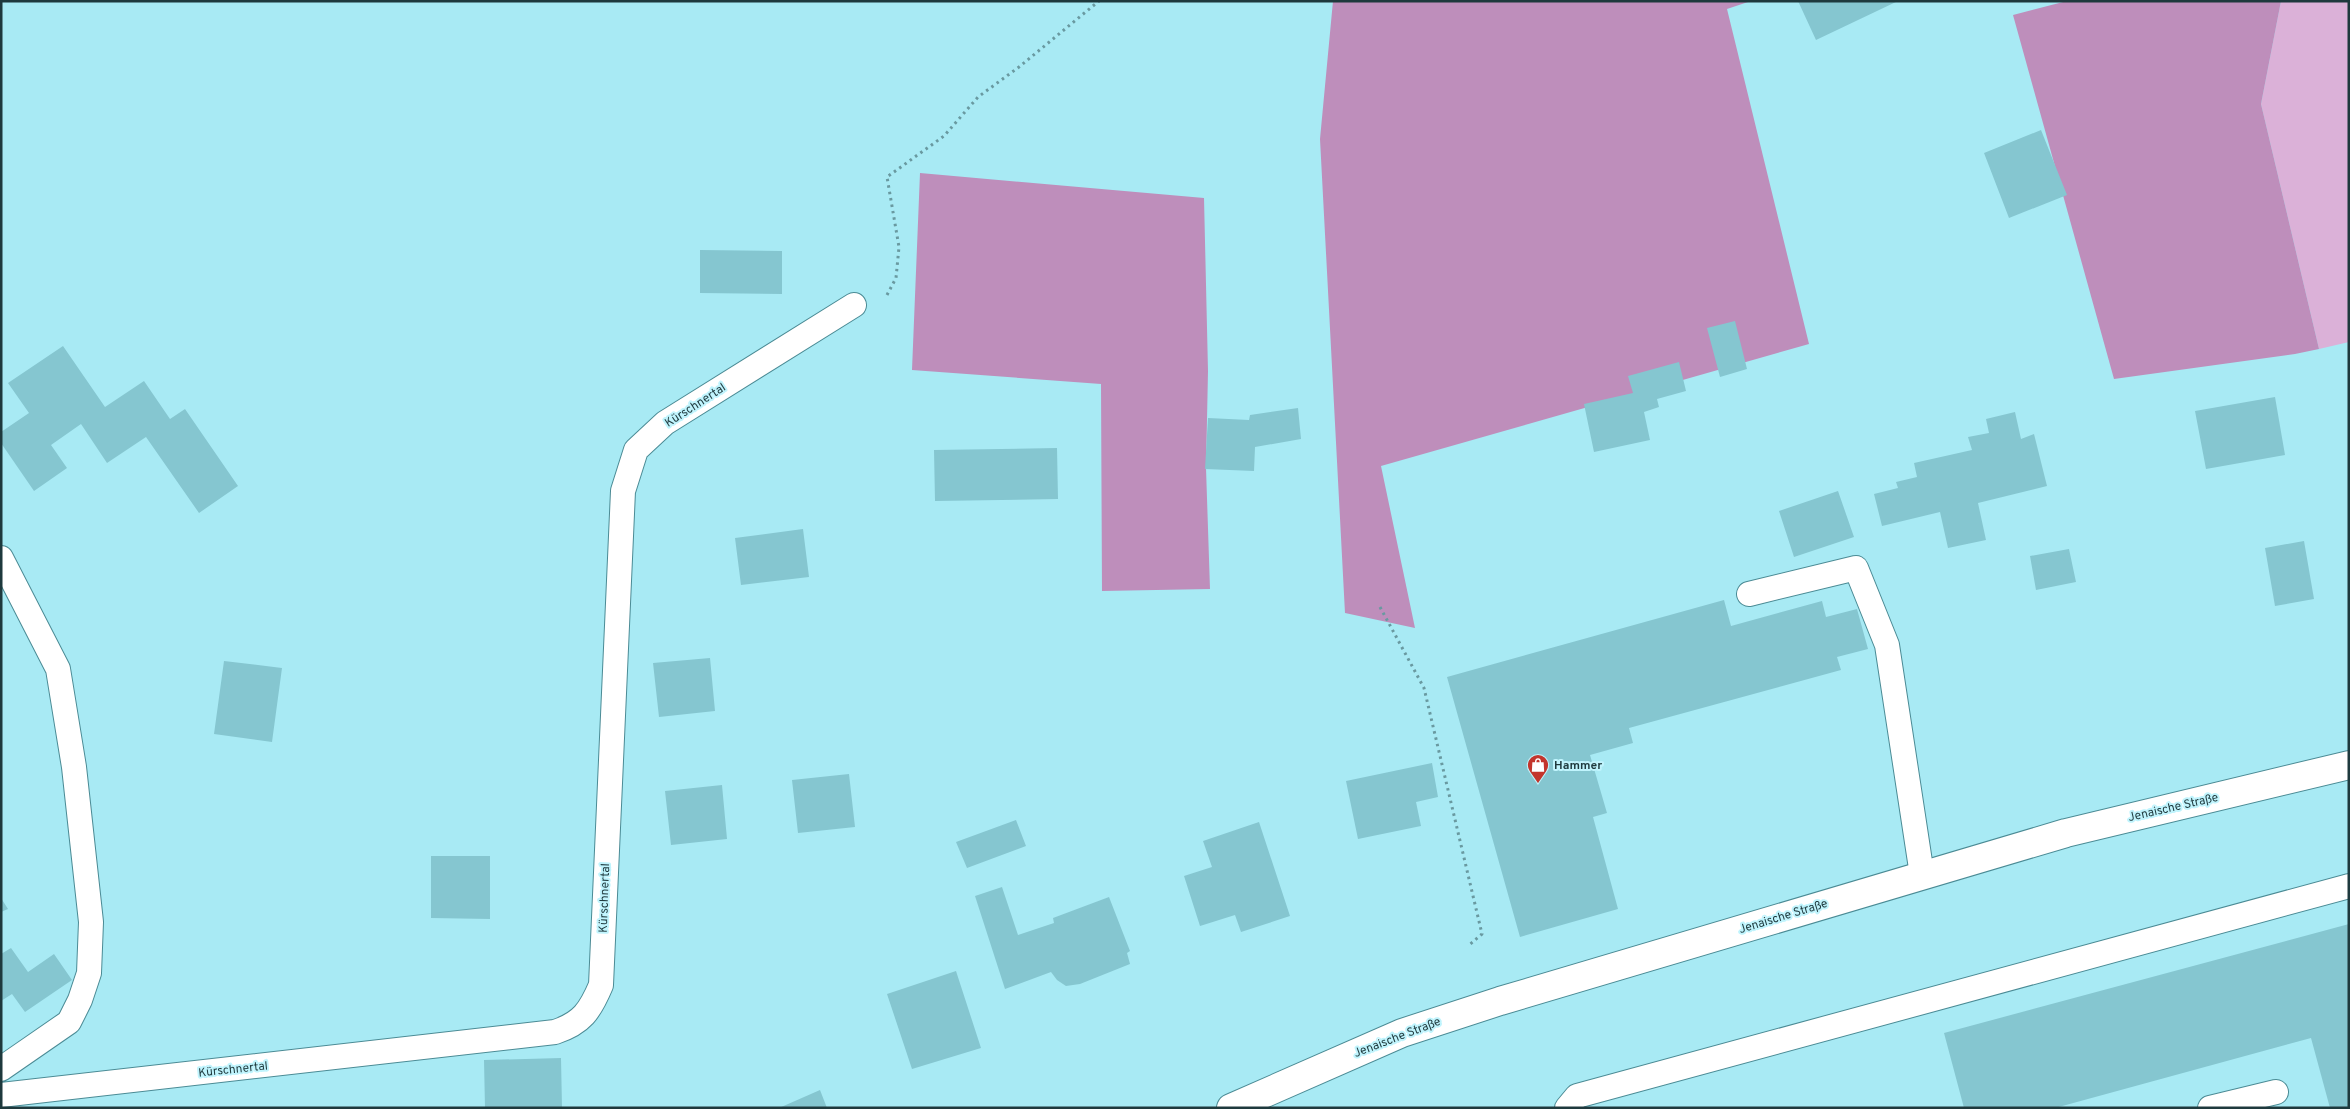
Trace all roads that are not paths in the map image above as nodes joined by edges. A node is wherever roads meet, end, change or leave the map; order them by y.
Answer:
1 (854, 305) road end
2 (1, 558) edge
3 (1749, 594) dead end
4 (2349, 765) edge
5 (1922, 875) junction
6 (2349, 886) edge
7 (1, 1069) edge
8 (2276, 1092) dead end
9 (1, 1095) edge
10 (1231, 1108) edge
11 (1567, 1108) edge
12 (2210, 1108) edge

1 - 9 lane, Kürschnertal
2 - 7 lane
3 - 5 lane
4 - 5 main road, Jenaische Straße
5 - 10 main road, Jenaische Straße
6 - 11 lane
8 - 12 lane

